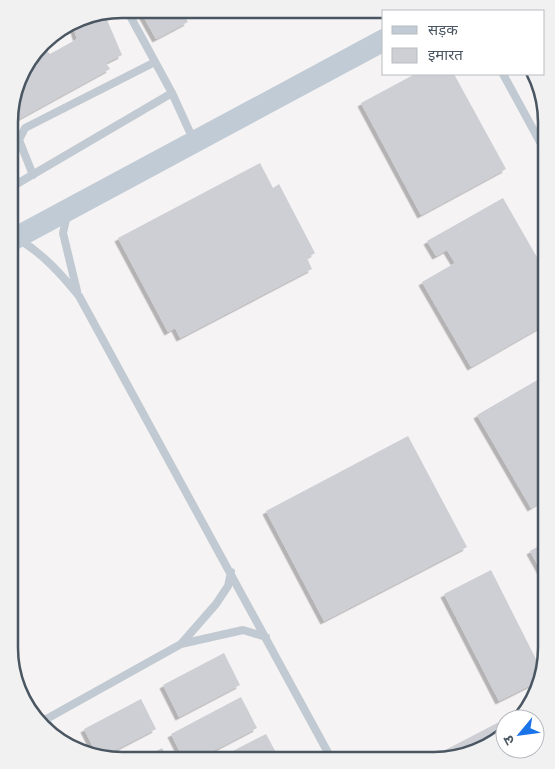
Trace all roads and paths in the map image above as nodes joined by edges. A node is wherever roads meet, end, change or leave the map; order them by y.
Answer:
1 (131, 18) edge
2 (382, 41) edge
3 (155, 62) junction
4 (504, 75) edge
5 (172, 93) junction
6 (538, 138) edge
7 (194, 142) junction
8 (33, 175) junction
9 (18, 183) edge
10 (68, 210) junction
11 (18, 236) edge
12 (18, 241) edge
13 (79, 296) junction
14 (232, 572) junction
15 (266, 637) junction
16 (181, 644) junction
17 (47, 720) edge
18 (328, 752) edge

1 - 3 lane
2 - 7 street
3 - 5 lane
3 - 8 lane
4 - 6 lane
5 - 7 lane
5 - 8 lane
7 - 10 street
8 - 9 lane
10 - 11 street
10 - 13 lane
12 - 13 lane
13 - 14 lane
14 - 15 lane
14 - 16 lane
15 - 16 lane
15 - 18 lane
16 - 17 lane

